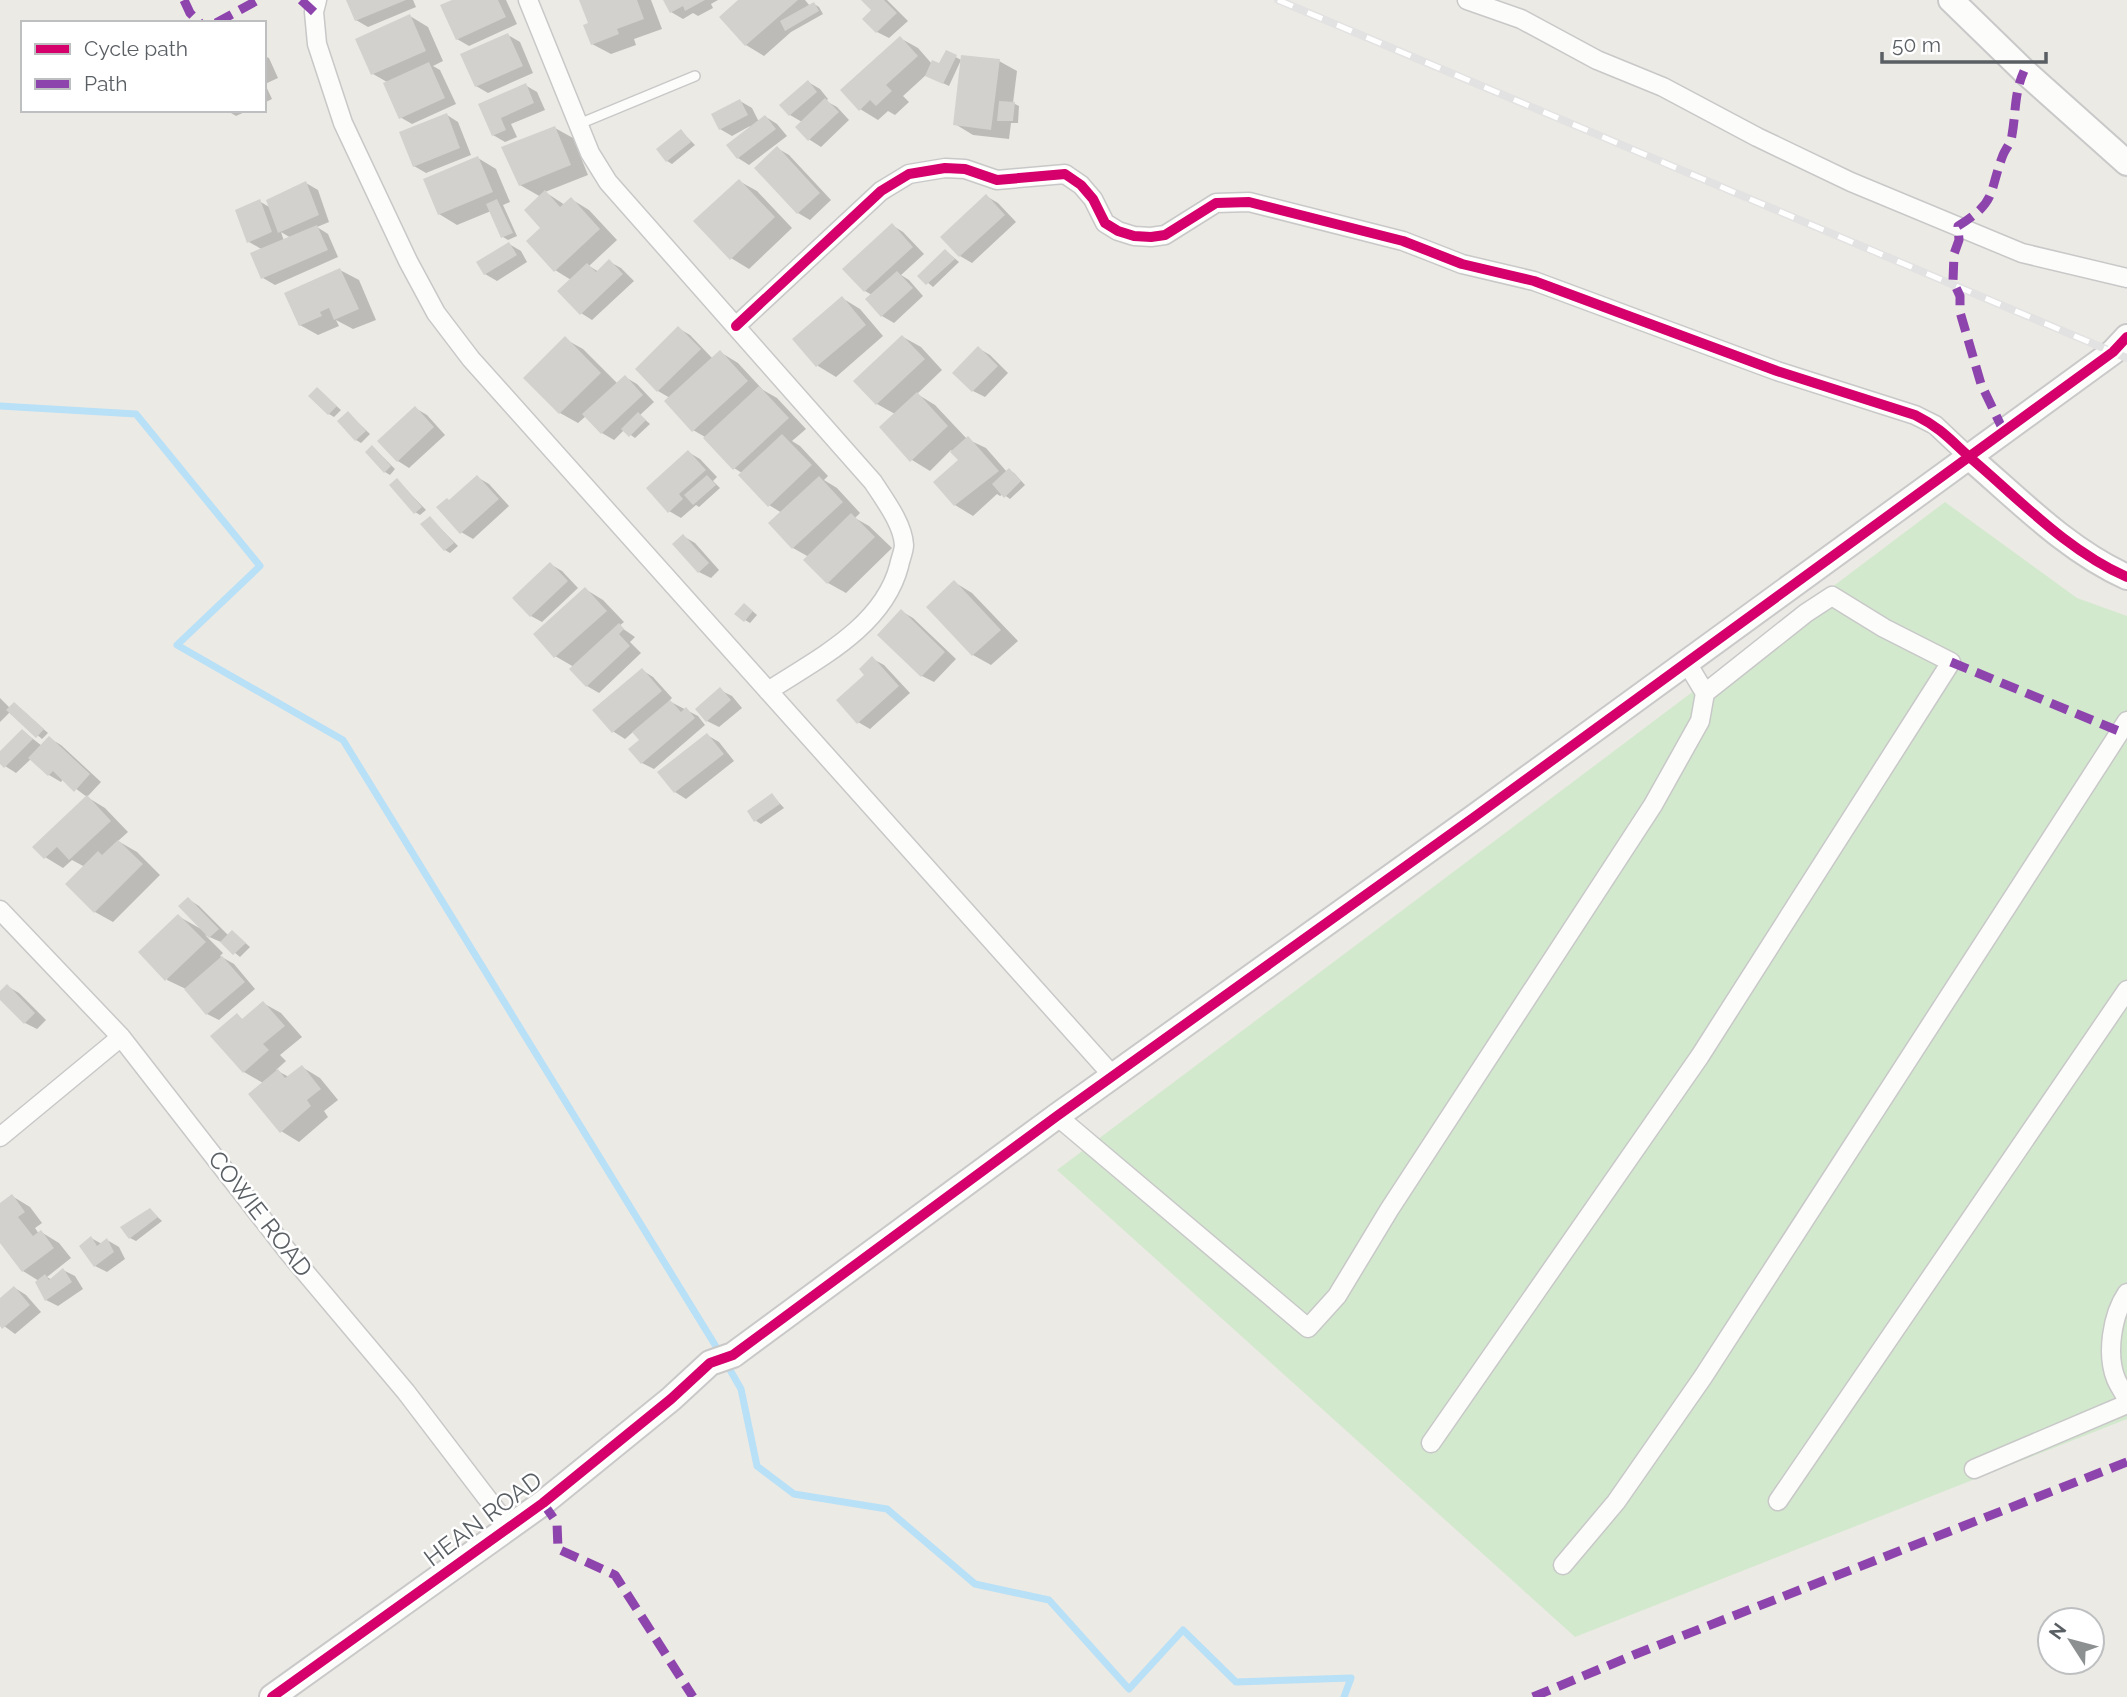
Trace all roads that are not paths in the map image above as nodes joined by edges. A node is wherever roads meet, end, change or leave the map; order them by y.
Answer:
1 (317, 0) edge
2 (528, 0) edge
3 (1467, 0) edge
4 (1951, 0) edge
5 (695, 76) dead end
6 (579, 124) junction
7 (2127, 163) edge
8 (2127, 278) edge
9 (736, 326) junction
10 (2127, 337) edge
11 (1970, 458) junction
12 (2127, 577) edge
13 (1687, 663) junction
14 (768, 691) junction
15 (1704, 693) junction
16 (2127, 721) edge
17 (0, 910) edge
18 (2127, 990) edge
19 (121, 1037) junction
20 (1113, 1076) junction
21 (1058, 1116) junction
22 (0, 1137) edge
23 (2127, 1293) edge
24 (2127, 1402) edge
25 (1431, 1443) dead end
26 (1974, 1469) dead end
27 (1778, 1501) dead end
28 (509, 1527) junction
29 (1563, 1565) dead end
30 (272, 1697) edge

1 - 14 street
2 - 6 street
3 - 8 street
4 - 7 street
5 - 6 lane
6 - 9 street
9 - 11 street
9 - 14 street
10 - 11 street, HEAN ROAD
11 - 12 street
11 - 13 street, HEAN ROAD
13 - 15 street
13 - 20 street, HEAN ROAD
14 - 20 street
15 - 21 street
15 - 25 street
16 - 29 street
17 - 19 street, COWIE ROAD
18 - 27 street
19 - 22 street
19 - 28 street, COWIE ROAD
20 - 21 street, HEAN ROAD
21 - 28 street, HEAN ROAD
23 - 24 street
24 - 26 street
28 - 30 street, HEAN ROAD

